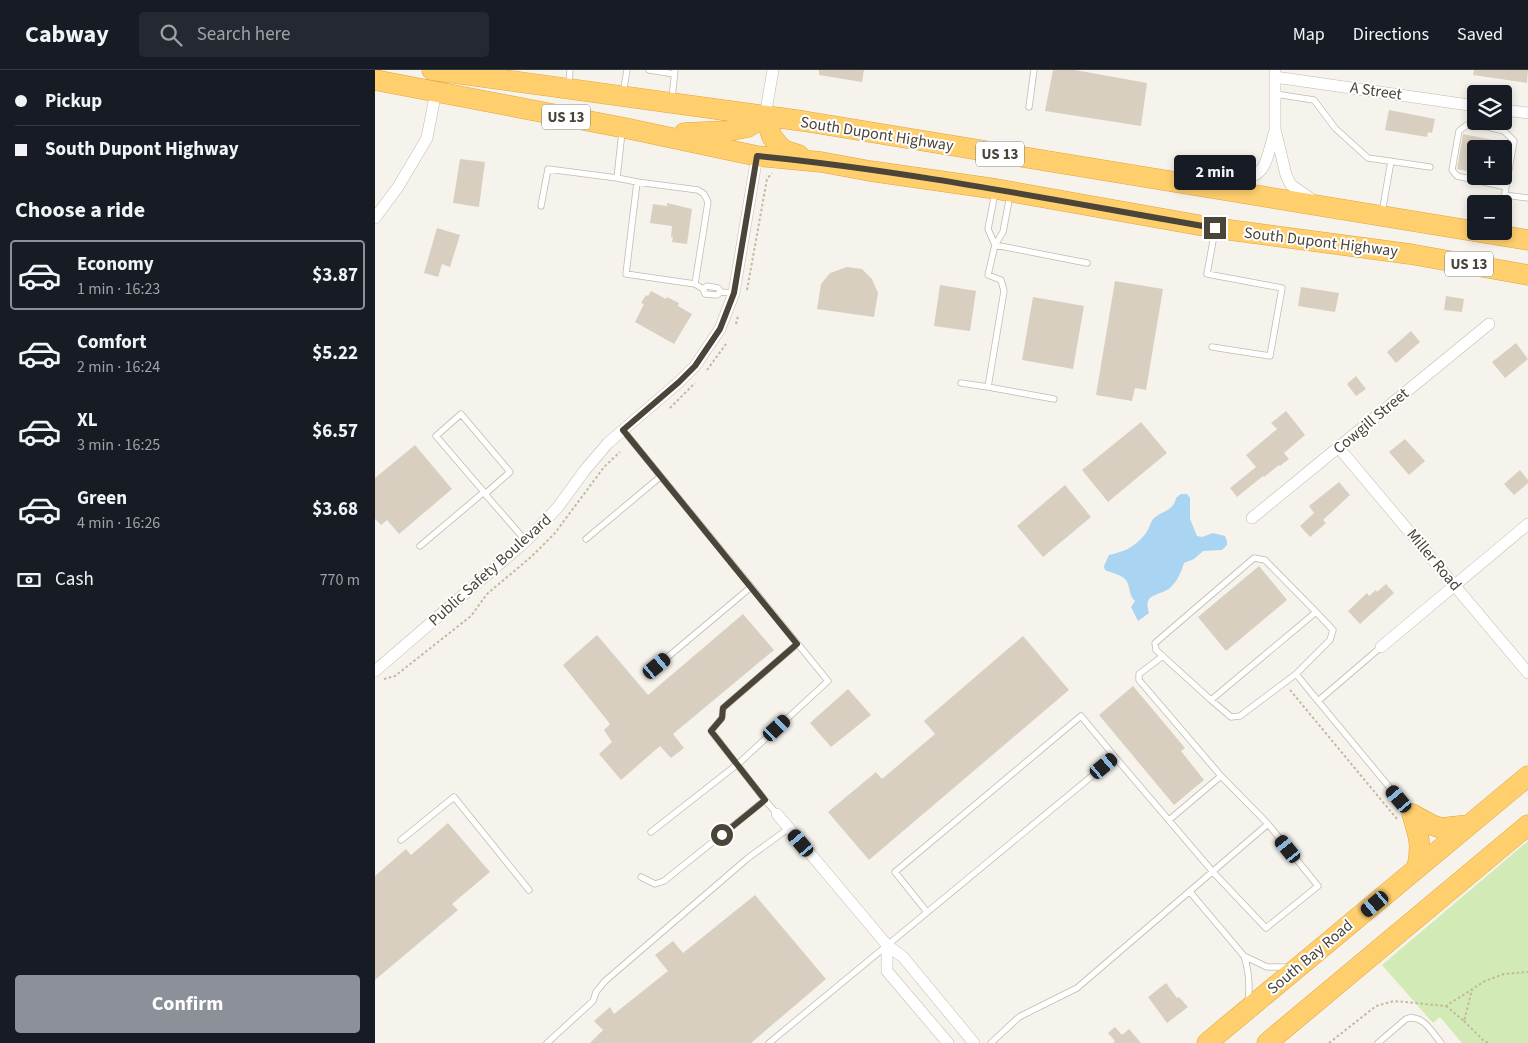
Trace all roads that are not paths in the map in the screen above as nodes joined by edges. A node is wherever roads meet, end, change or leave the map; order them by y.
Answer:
1 (432, 70) edge
2 (627, 70) edge
3 (649, 70) edge
4 (773, 70) edge
5 (1034, 70) edge
6 (458, 72) edge
7 (674, 72) edge
8 (498, 74) edge
9 (1275, 74) edge
10 (569, 79) edge
11 (375, 80) edge
12 (436, 91) junction
13 (1275, 94) junction
14 (623, 96) junction
15 (672, 103) junction
16 (1467, 105) edge
17 (1029, 107) dead end
18 (1512, 111) edge
19 (735, 112) junction
20 (1528, 113) edge
21 (765, 116) junction
22 (803, 121) junction
23 (748, 126) junction
24 (624, 128) junction
25 (1275, 129) junction
26 (772, 137) junction
27 (757, 156) junction
28 (1391, 161) junction
29 (821, 162) junction
30 (1430, 167) dead end
31 (617, 178) junction
32 (637, 182) junction
33 (1198, 186) junction
34 (1506, 186) junction
35 (1003, 190) junction
36 (1504, 195) edge
37 (1512, 196) edge
38 (1528, 198) edge
39 (541, 206) dead end
40 (1322, 206) junction
41 (1381, 216) junction
42 (375, 218) edge
43 (1215, 228) junction
44 (1467, 228) edge
45 (1512, 236) edge
46 (1528, 240) edge
47 (995, 244) junction
48 (1409, 254) junction
49 (1528, 262) edge
50 (1087, 263) dead end
51 (1528, 275) edge
52 (695, 284) junction
53 (739, 295) junction
54 (1489, 324) dead end
55 (1212, 347) dead end
56 (961, 383) dead end
57 (988, 386) junction
58 (1054, 399) dead end
59 (623, 430) junction
60 (1339, 448) junction
61 (660, 477) junction
62 (484, 493) junction
63 (1253, 518) dead end
64 (1528, 524) edge
65 (586, 540) dead end
66 (526, 541) junction
67 (420, 546) dead end
68 (1455, 585) junction
69 (751, 587) junction
70 (1315, 612) junction
71 (797, 644) junction
72 (1381, 647) joint
73 (1163, 656) junction
74 (657, 666) dead end
75 (375, 671) edge
76 (1528, 672) edge
77 (1295, 674) junction
78 (1211, 700) junction
79 (1318, 701) junction
80 (1115, 757) junction
81 (738, 764) junction
82 (1221, 776) junction
83 (1528, 776) edge
84 (765, 800) junction
85 (777, 814) joint
86 (1406, 818) junction
87 (1169, 820) junction
88 (1268, 824) junction
89 (1469, 825) junction
90 (1528, 825) edge
91 (789, 828) junction
92 (651, 832) dead end
93 (401, 840) dead end
94 (1417, 868) junction
95 (1213, 872) junction
96 (641, 877) dead end
97 (529, 890) dead end
98 (1190, 892) junction
99 (927, 912) junction
100 (887, 945) junction
101 (1244, 956) junction
102 (1301, 965) junction
103 (1247, 1009) junction
104 (547, 1043) edge
105 (769, 1043) edge
106 (948, 1043) edge
107 (974, 1043) edge
108 (991, 1043) edge
109 (1207, 1043) edge
110 (1267, 1043) edge
111 (1378, 1043) edge
112 (1441, 1043) edge

1 - 6 highway, South Dupont Highway / US 13
2 - 14 lane
3 - 7 lane
4 - 21 street
5 - 17 lane
6 - 8 highway, South Dupont Highway / US 13
7 - 15 lane
8 - 10 highway, South Dupont Highway / US 13
9 - 13 street
9 - 16 street, A Street
10 - 14 highway, South Dupont Highway / US 13
11 - 12 highway, South Dupont Highway / US 13
12 - 24 highway, South Dupont Highway / US 13
12 - 42 street
13 - 25 street
13 - 28 lane
14 - 15 highway, South Dupont Highway / US 13
15 - 19 highway, South Dupont Highway / US 13
18 - 20 street
19 - 21 highway, South Dupont Highway / US 13
19 - 23 highway
21 - 22 highway, South Dupont Highway / US 13
21 - 23 highway
21 - 26 highway
22 - 26 highway
22 - 33 highway, South Dupont Highway / US 13
23 - 24 highway
23 - 27 highway
24 - 27 highway, South Dupont Highway / US 13
24 - 31 lane
25 - 33 street
25 - 40 street
26 - 27 highway
26 - 29 highway
27 - 29 highway, South Dupont Highway / US 13
27 - 53 street, Public Safety Boulevard
28 - 30 lane
28 - 41 lane
29 - 35 highway, South Dupont Highway / US 13
31 - 32 lane
31 - 39 lane
32 - 52 lane
32 - 52 lane
33 - 40 highway, South Dupont Highway / US 13
34 - 34 lane
34 - 36 lane
35 - 43 highway, South Dupont Highway / US 13
35 - 47 lane
35 - 47 lane
37 - 38 lane
40 - 41 highway, South Dupont Highway / US 13
41 - 44 highway, South Dupont Highway / US 13
43 - 48 highway, South Dupont Highway / US 13
43 - 55 lane
45 - 46 highway, South Dupont Highway / US 13
47 - 50 lane
47 - 57 lane
48 - 49 highway
48 - 51 highway, South Dupont Highway / US 13
52 - 53 lane
53 - 59 street, Public Safety Boulevard
54 - 60 street, Cowgill Street
56 - 57 lane
57 - 58 lane
59 - 61 lane
59 - 66 street, Public Safety Boulevard
60 - 63 street, Cowgill Street
60 - 68 street, Miller Road
61 - 65 lane
61 - 69 lane
62 - 62 lane
62 - 66 lane
62 - 67 lane
64 - 68 street
66 - 75 street, Public Safety Boulevard
68 - 72 street
68 - 76 street, Miller Road
69 - 71 lane
69 - 74 lane
70 - 73 lane
70 - 77 lane
70 - 78 lane
71 - 81 lane
71 - 81 lane
72 - 79 lane
73 - 78 lane
73 - 82 lane
77 - 78 lane
77 - 79 lane
79 - 86 lane
80 - 87 lane
80 - 99 lane
80 - 99 lane
81 - 84 lane
81 - 92 lane
82 - 87 lane
82 - 88 lane
83 - 89 highway, South Bay Road
84 - 85 lane
84 - 96 lane
85 - 91 street
86 - 89 highway
86 - 94 highway
87 - 95 lane
88 - 95 lane
88 - 95 lane
89 - 94 highway, South Bay Road
90 - 110 highway
91 - 100 street
91 - 104 lane
93 - 97 lane
94 - 102 highway, South Bay Road
95 - 98 lane
98 - 101 lane
98 - 108 lane
99 - 100 lane
100 - 105 lane
100 - 106 street
100 - 107 street
101 - 102 lane
101 - 103 lane
102 - 103 highway, South Bay Road
103 - 109 highway, South Bay Road
111 - 112 lane

